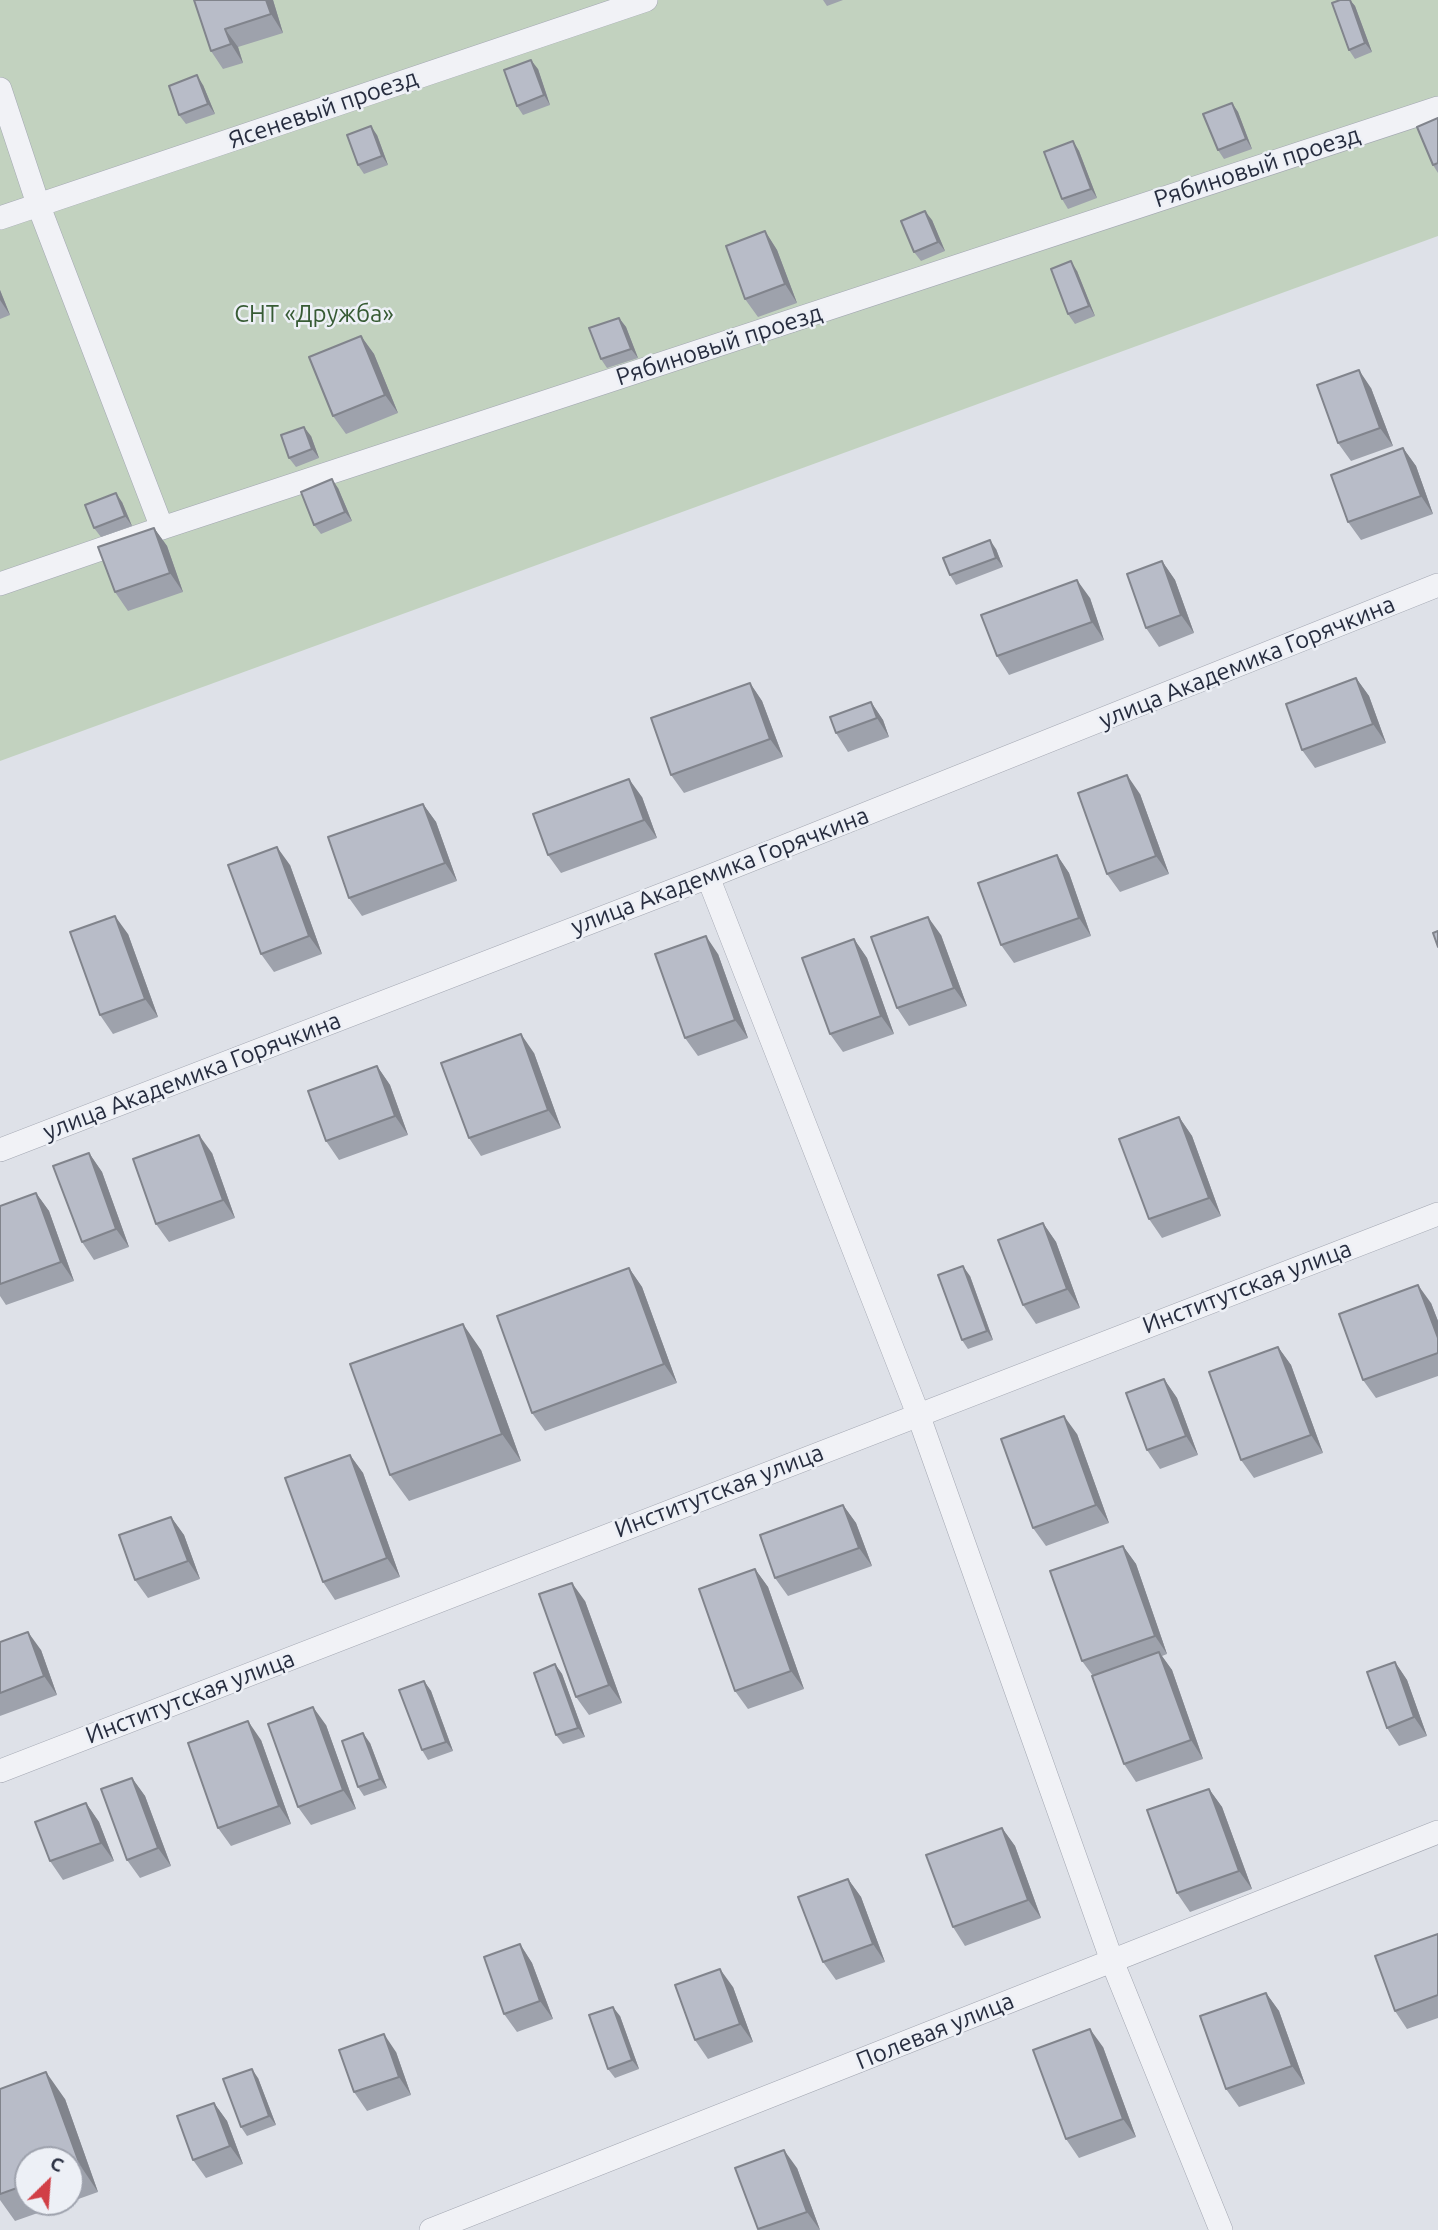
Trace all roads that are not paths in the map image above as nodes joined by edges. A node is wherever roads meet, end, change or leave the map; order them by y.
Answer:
1 (646, 0) edge
2 (0, 89) edge
3 (1438, 108) edge
4 (38, 204) junction
5 (0, 218) edge
6 (162, 528) junction
7 (0, 584) edge
8 (1438, 585) edge
9 (708, 877) junction
10 (0, 1150) edge
11 (1438, 1214) edge
12 (918, 1414) junction
13 (0, 1771) edge
14 (1438, 1832) edge
15 (1112, 1961) junction
16 (431, 2230) edge
17 (1222, 2230) edge

1 - 4 lane, Ясеневый проезд
2 - 4 lane
3 - 6 lane, Рябиновый проезд
4 - 5 lane, Ясеневый проезд
4 - 6 lane
6 - 7 lane, Рябиновый проезд
8 - 9 lane, улица Академика Горячкина
9 - 10 lane, улица Академика Горячкина
9 - 12 lane
11 - 12 lane, Институтская улица
12 - 13 lane, Институтская улица
12 - 15 lane
14 - 15 lane, Полевая улица
15 - 16 lane, Полевая улица
15 - 17 lane

